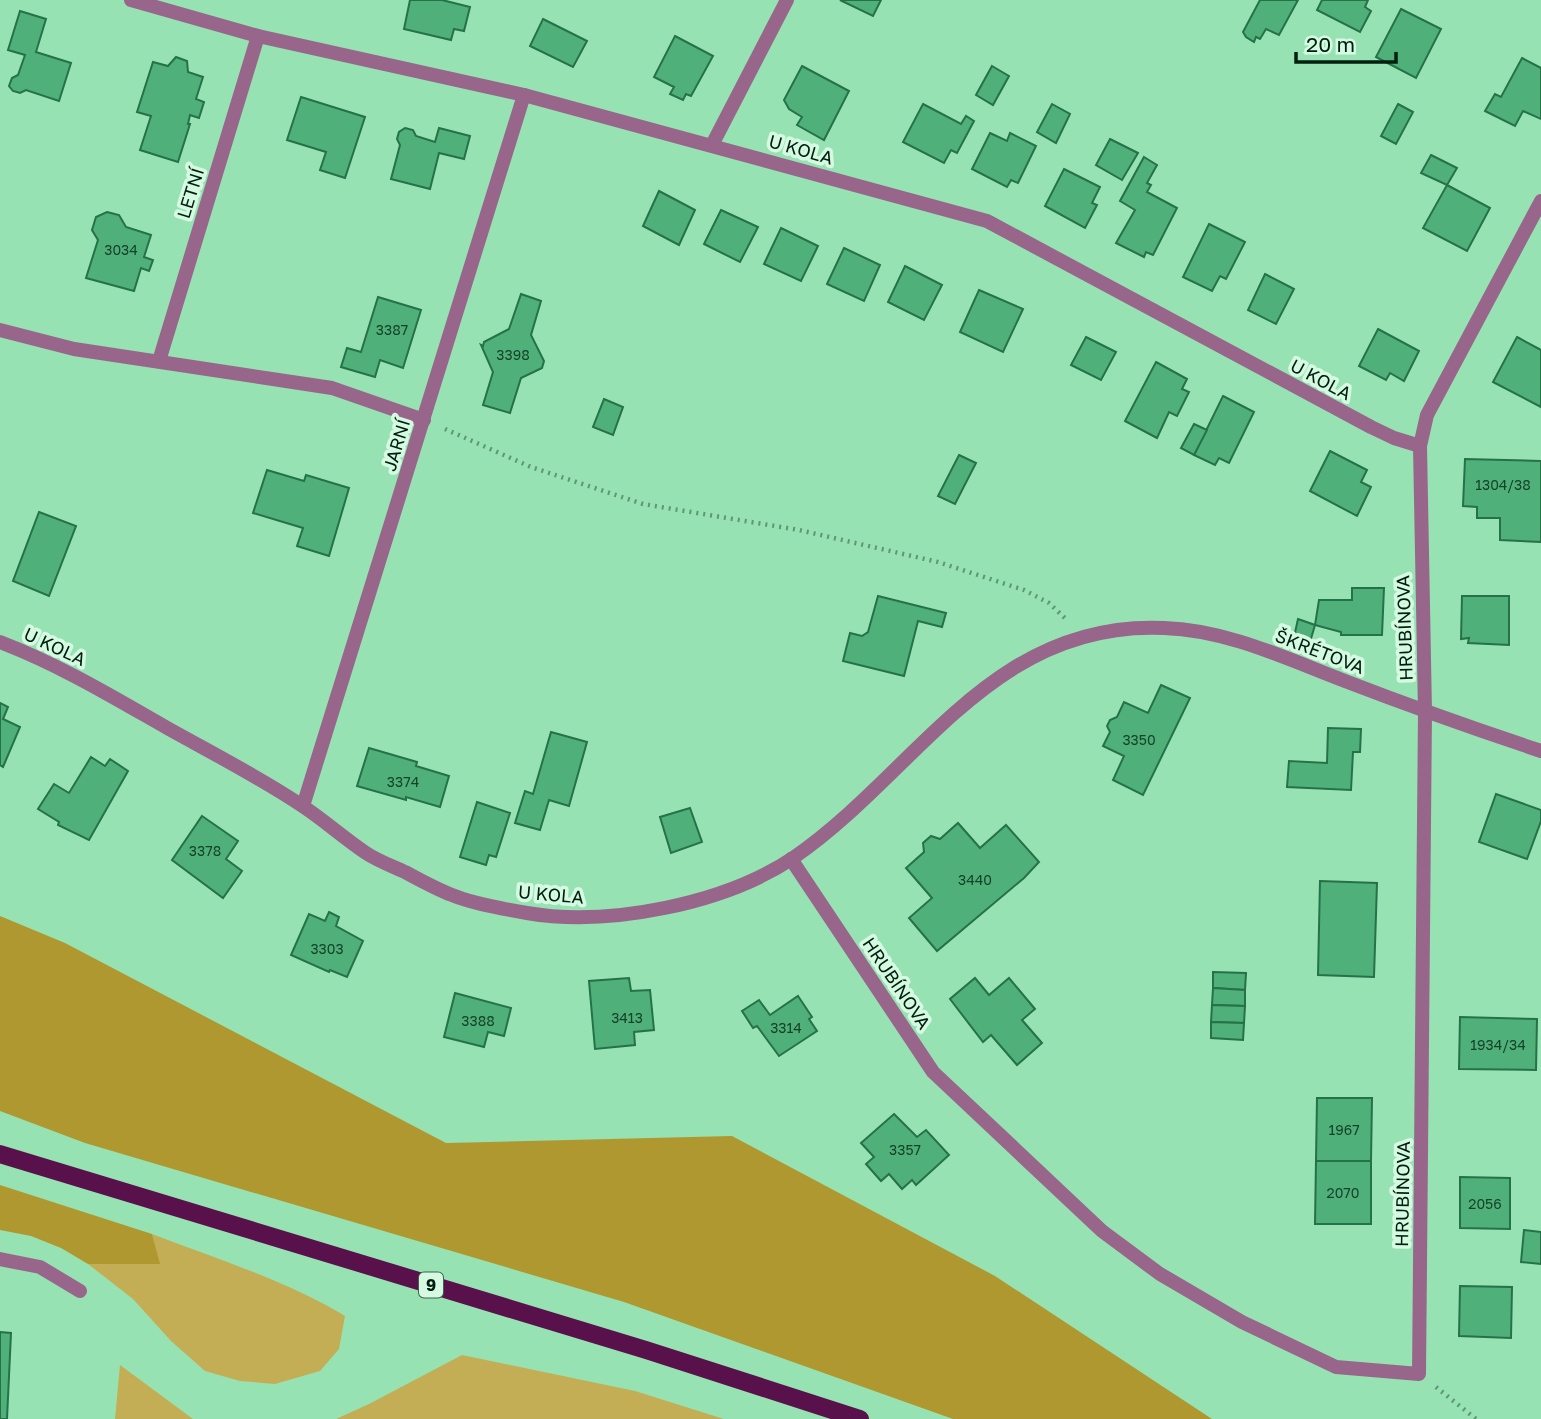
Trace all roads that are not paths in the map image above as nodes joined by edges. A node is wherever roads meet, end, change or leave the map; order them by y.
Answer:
1 (131, 0) edge
2 (787, 0) edge
3 (258, 36) junction
4 (524, 95) junction
5 (712, 145) junction
6 (1541, 201) edge
7 (0, 330) edge
8 (159, 361) junction
9 (424, 420) junction
10 (1420, 446) junction
11 (1079, 639) joint
12 (0, 642) edge
13 (1426, 712) junction
14 (1541, 751) edge
15 (303, 806) junction
16 (791, 859) junction
17 (0, 1154) edge
18 (0, 1259) edge
19 (80, 1291) dead end
20 (860, 1419) edge

1 - 3 street, U KOLA
2 - 5 street
3 - 4 street, U KOLA
3 - 8 street, LETNÍ
4 - 5 street, U KOLA
4 - 9 street, JARNÍ
5 - 10 street, U KOLA
6 - 10 street, HRUBÍNOVA
7 - 8 street
8 - 9 street
9 - 15 street, JARNÍ
10 - 13 street, HRUBÍNOVA
11 - 13 street, ŠKRÉTOVA
11 - 16 street, U KOLA
12 - 15 street, U KOLA
13 - 14 street, ŠKRÉTOVA
13 - 16 street, HRUBÍNOVA
15 - 16 street, U KOLA
17 - 20 main road, 9
18 - 19 street

